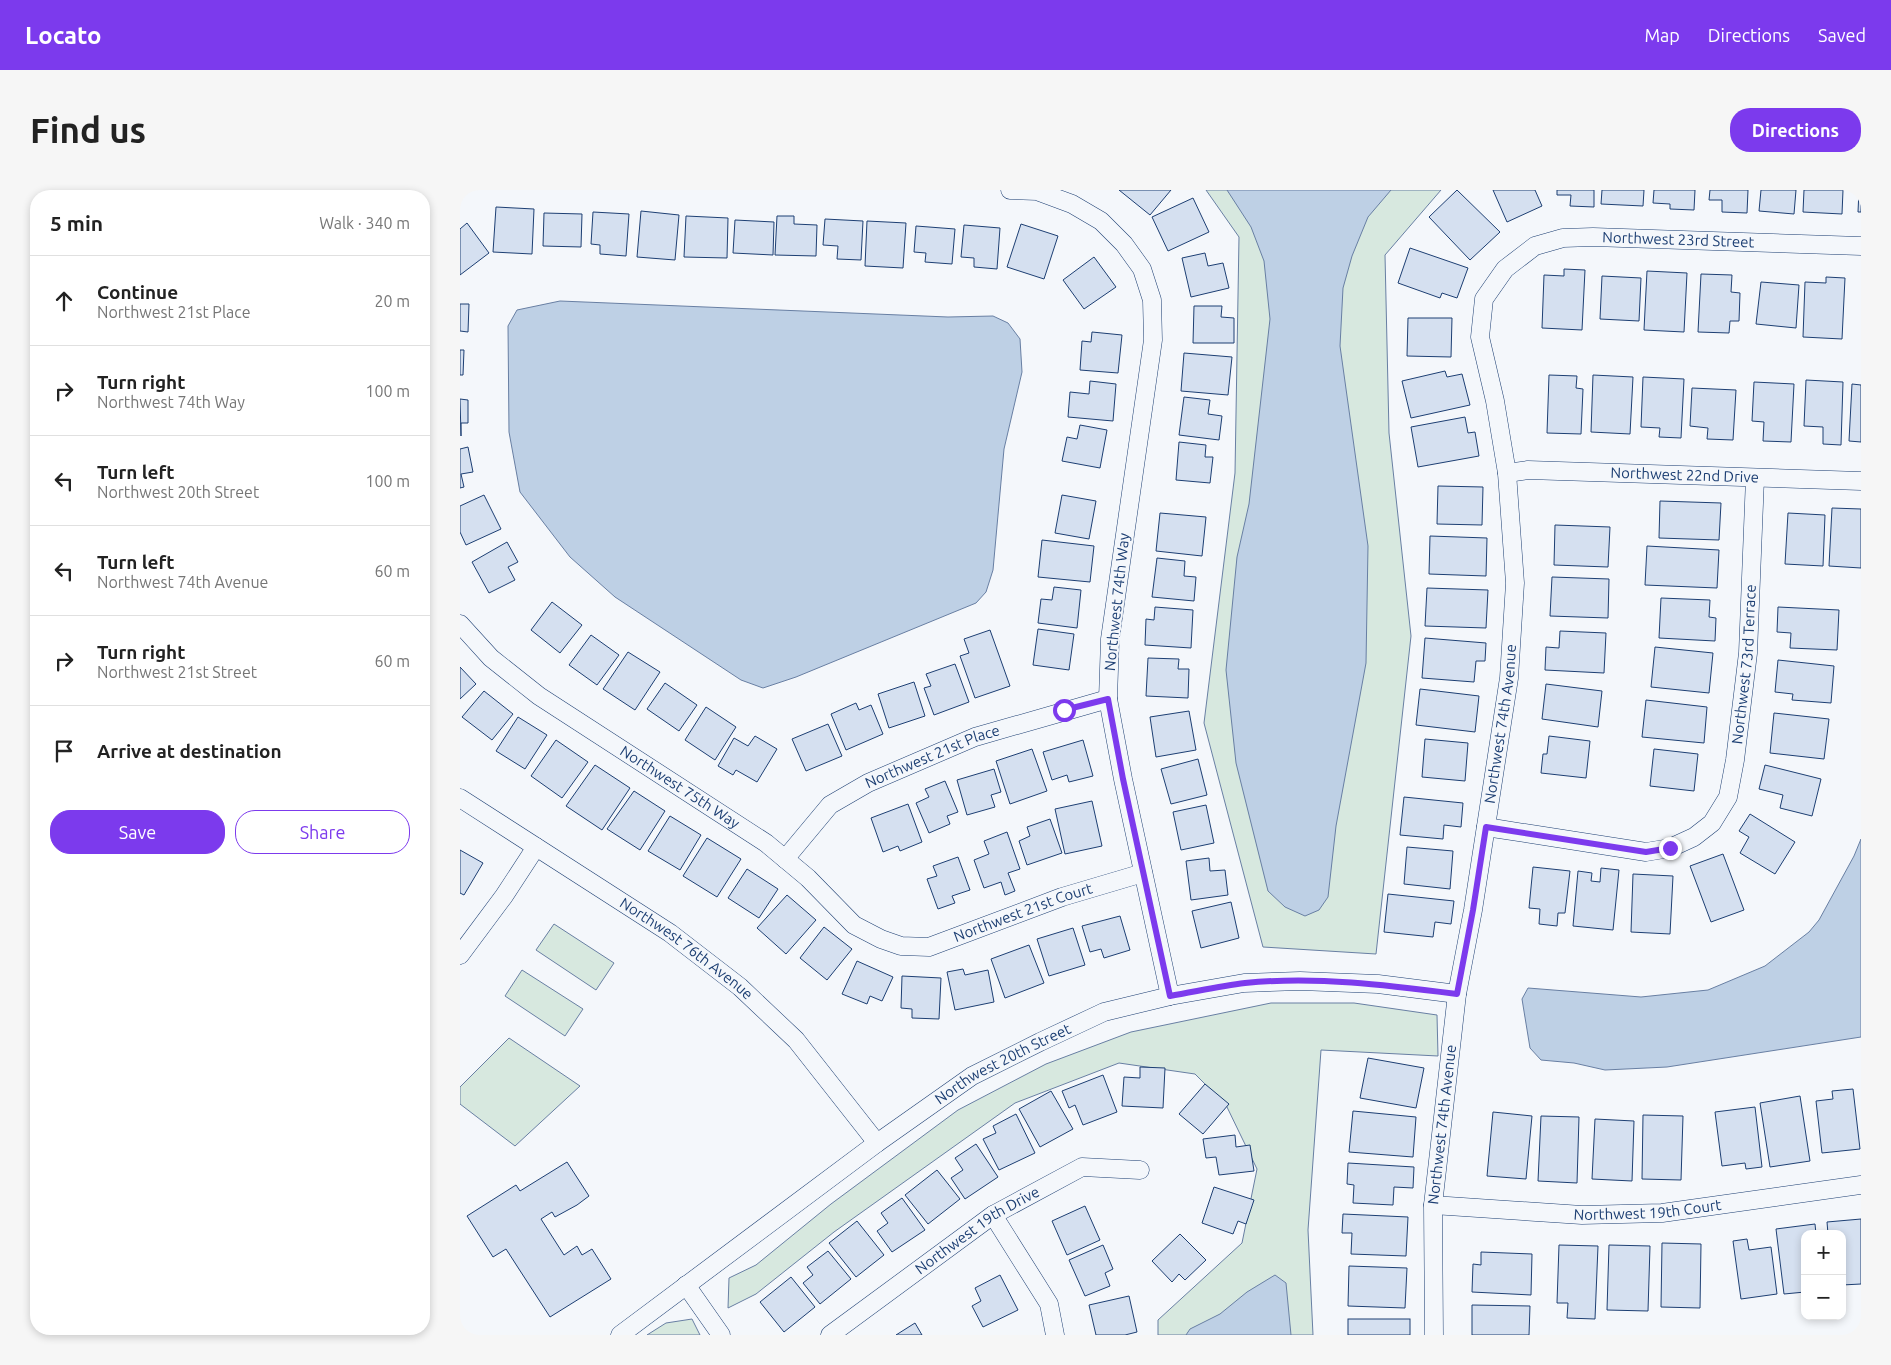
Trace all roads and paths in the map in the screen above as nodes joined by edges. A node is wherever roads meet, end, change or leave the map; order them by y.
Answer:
1 (1010, 190) edge
2 (1861, 246) edge
3 (1505, 269) joint
4 (1507, 473) junction
5 (1755, 478) junction
6 (1861, 481) edge
7 (460, 624) edge
8 (1108, 699) junction
9 (460, 798) edge
10 (1486, 827) junction
11 (536, 847) junction
12 (785, 859) junction
13 (1143, 873) junction
14 (901, 946) joint
15 (460, 955) edge
16 (1457, 994) junction
17 (1170, 996) junction
18 (877, 1143) junction
19 (1140, 1170) dead end
20 (1861, 1186) edge
21 (1433, 1205) junction
22 (993, 1215) junction
23 (686, 1285) junction
24 (620, 1335) edge
25 (721, 1335) edge
26 (830, 1335) edge
27 (1055, 1335) edge
28 (1434, 1335) edge

1 - 8 street, Northwest 74th Way
2 - 3 street, Northwest 23rd Street
3 - 4 street, Northwest 74th Avenue
4 - 5 street, Northwest 22nd Drive
4 - 10 street, Northwest 74th Avenue
5 - 6 street, Northwest 22nd Drive
5 - 10 street, Northwest 73rd Terrace
7 - 12 street, Northwest 75th Way
8 - 12 street, Northwest 21st Place
8 - 13 street, Northwest 74th Way
9 - 11 street, Northwest 76th Avenue
10 - 16 street, Northwest 74th Avenue
11 - 15 street
11 - 18 street, Northwest 76th Avenue
12 - 14 street, Northwest 75th Way
13 - 14 street, Northwest 21st Court
13 - 17 street, Northwest 74th Way
16 - 17 street, Northwest 20th Street
16 - 21 street, Northwest 74th Avenue
17 - 18 street, Northwest 20th Street
18 - 23 street, Northwest 20th Street
19 - 22 street, Northwest 19th Drive
20 - 21 street, Northwest 19th Court
21 - 28 street, Northwest 74th Avenue
22 - 26 street, Northwest 19th Drive
22 - 27 street
23 - 24 street, Northwest 20th Street
23 - 25 street

